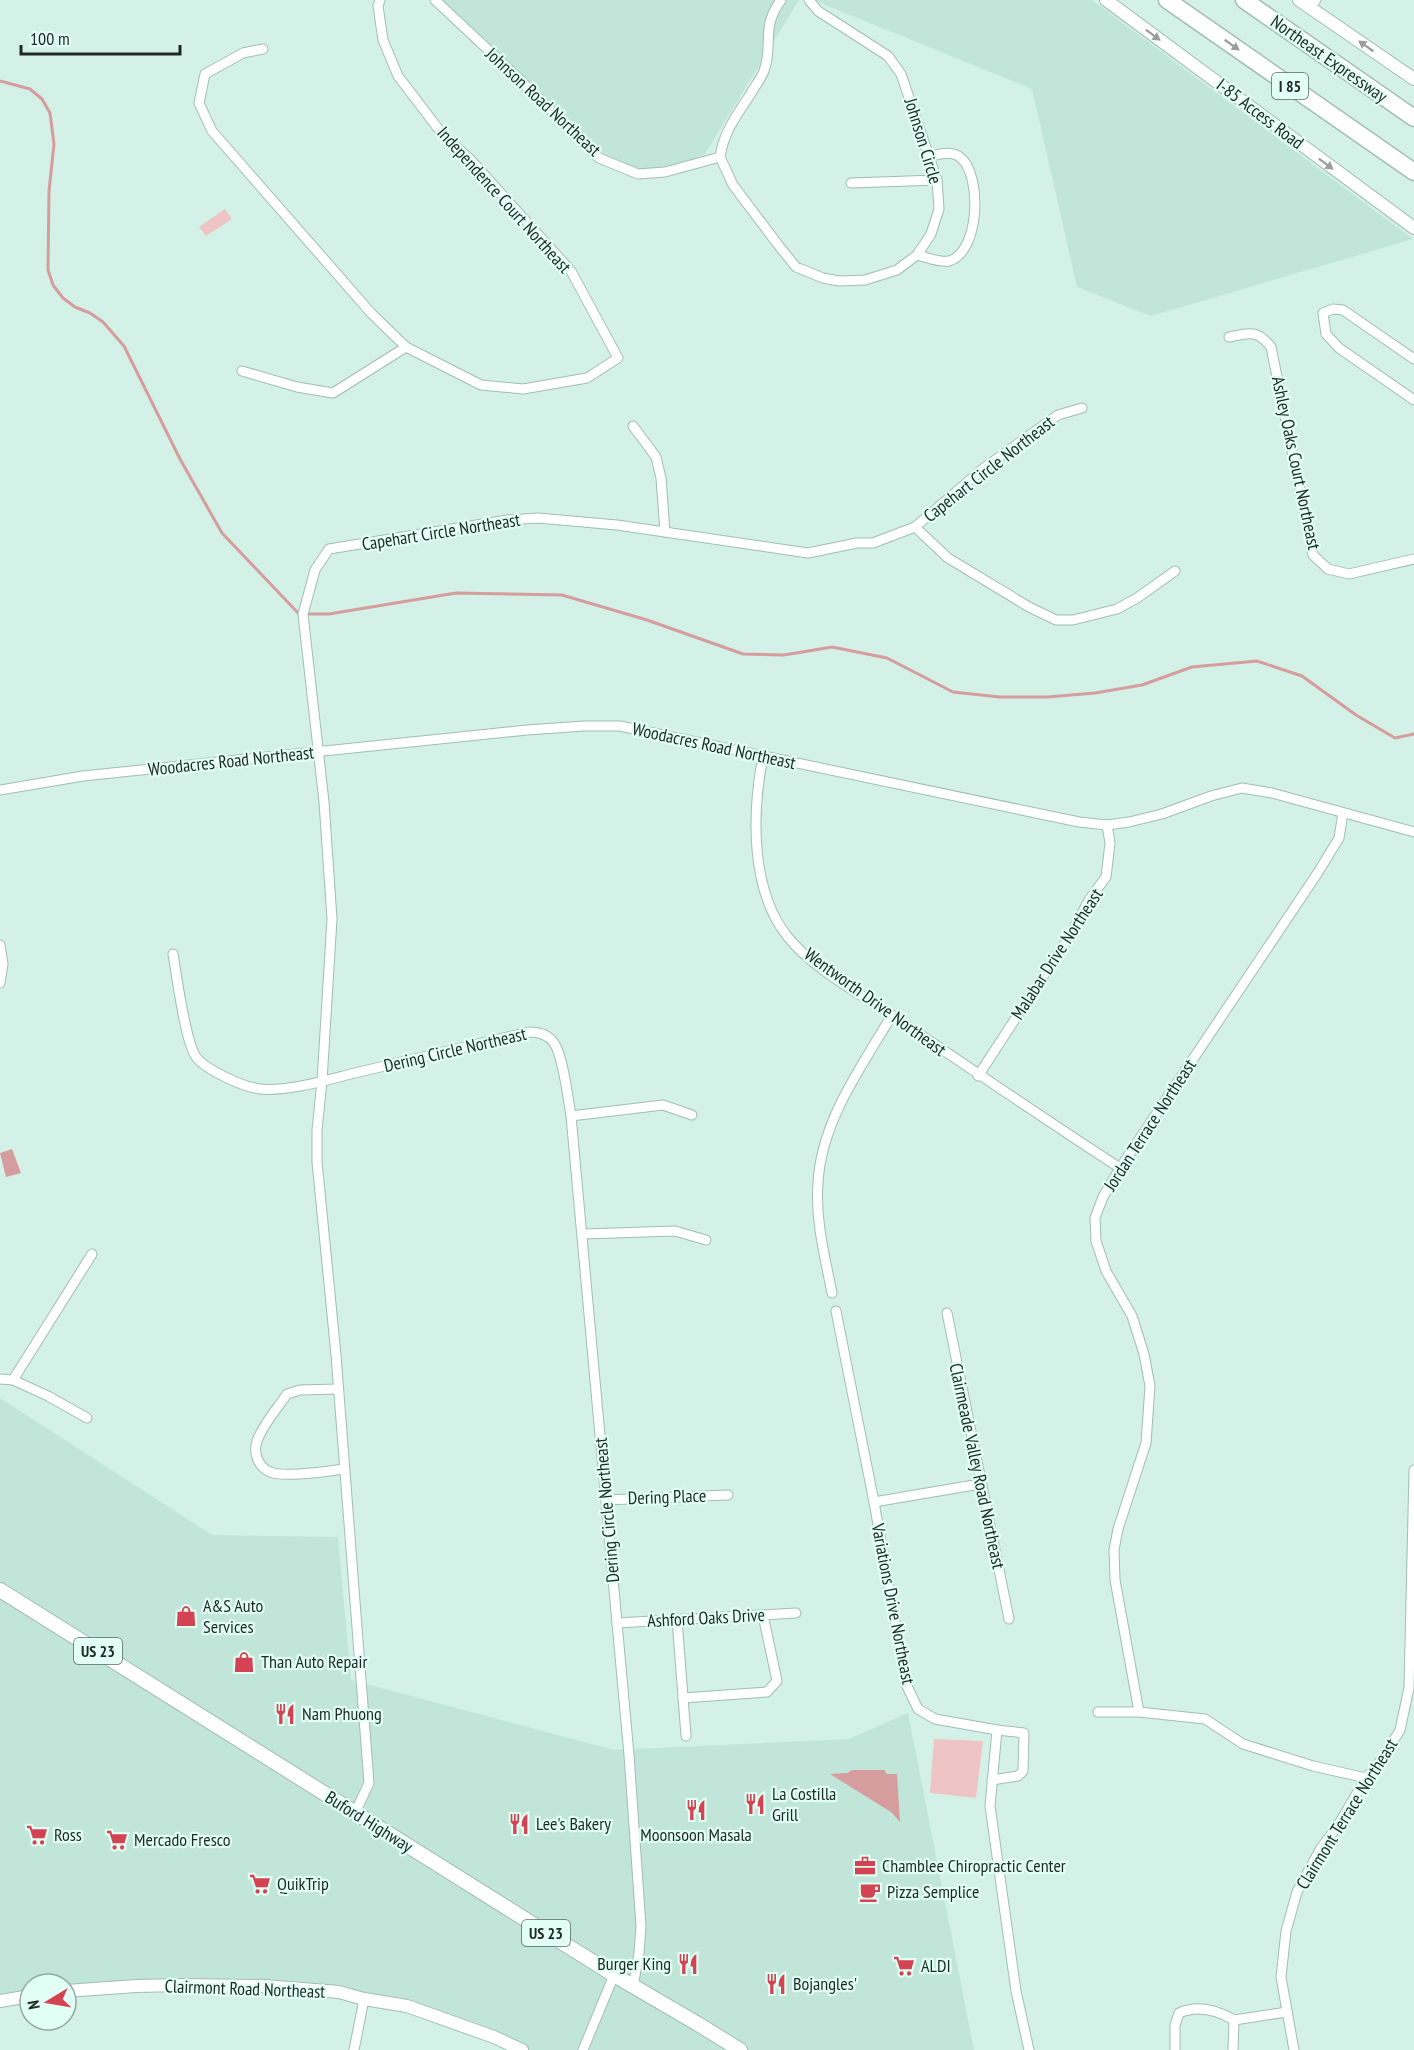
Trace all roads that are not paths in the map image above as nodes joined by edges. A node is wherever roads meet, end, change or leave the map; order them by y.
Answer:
1 (380, 0) edge
2 (435, 0) edge
3 (781, 0) edge
4 (809, 0) edge
5 (1106, 0) edge
6 (1167, 0) edge
7 (1244, 0) edge
8 (1299, 0) edge
9 (1313, 4) edge
10 (263, 49) dead end
11 (1414, 79) edge
12 (1414, 118) edge
13 (930, 156) junction
14 (720, 157) junction
15 (1414, 172) edge
16 (937, 180) junction
17 (851, 183) dead end
18 (1414, 228) edge
19 (917, 255) junction
20 (1229, 338) dead end
21 (406, 346) junction
22 (1414, 359) edge
23 (242, 371) dead end
24 (1414, 400) edge
25 (1082, 408) dead end
26 (633, 426) dead end
27 (915, 527) junction
28 (665, 532) junction
29 (1414, 560) edge
30 (1175, 571) dead end
31 (317, 752) junction
32 (763, 756) junction
33 (0, 790) edge
34 (1343, 813) junction
35 (1107, 825) junction
36 (1414, 832) edge
37 (0, 945) edge
38 (173, 954) dead end
39 (0, 983) edge
40 (892, 1015) junction
41 (978, 1076) junction
42 (322, 1081) junction
43 (692, 1115) dead end
44 (571, 1116) junction
45 (1120, 1168) junction
46 (583, 1234) junction
47 (706, 1240) dead end
48 (92, 1254) dead end
49 (832, 1293) dead end
50 (836, 1311) dead end
51 (947, 1313) dead end
52 (0, 1378) edge
53 (13, 1380) junction
54 (338, 1389) junction
55 (87, 1418) dead end
56 (344, 1469) junction
57 (1414, 1470) edge
58 (981, 1484) junction
59 (728, 1495) dead end
60 (606, 1500) junction
61 (874, 1502) junction
62 (0, 1590) edge
63 (796, 1614) dead end
64 (763, 1615) junction
65 (1009, 1618) dead end
66 (677, 1619) junction
67 (617, 1623) junction
68 (683, 1698) junction
69 (1098, 1712) dead end
70 (1139, 1712) junction
71 (997, 1730) junction
72 (686, 1736) dead end
73 (1366, 1778) junction
74 (992, 1780) junction
75 (355, 1813) junction
76 (614, 1976) junction
77 (633, 1987) junction
78 (78, 1990) edge
79 (18, 1998) edge
80 (364, 1999) junction
81 (0, 2001) edge
82 (1287, 2012) junction
83 (1233, 2020) junction
84 (354, 2050) edge
85 (522, 2050) edge
86 (583, 2050) edge
87 (740, 2050) edge
88 (1029, 2050) edge
89 (1175, 2050) edge
90 (1233, 2050) edge
91 (1294, 2050) edge

1 - 21 street, Independence Court Northeast
2 - 14 street, Johnson Road Northeast
3 - 14 street
4 - 13 street, Johnson Circle
5 -> 18 main road, I-85 Access Road
6 -> 15 highway, I 85
7 - 12 highway, Northeast Expressway / I 85
8 - 9 main road
11 -> 9 main road
10 - 21 street
13 - 16 street, Johnson Circle
13 - 19 street
14 - 19 street, Johnson Circle
16 - 17 street
16 - 19 street, Johnson Circle
20 - 29 street, Ashley Oaks Court Northeast
21 - 23 street
22 - 24 street
25 - 27 street, Capehart Circle Northeast
26 - 28 street
27 - 28 street, Capehart Circle Northeast
27 - 30 street
28 - 31 street, Capehart Circle Northeast
31 - 32 street, Woodacres Road Northeast
31 - 33 street, Woodacres Road Northeast
31 - 42 street, Capehart Circle Northeast
32 - 35 street, Woodacres Road Northeast
32 - 40 street, Wentworth Drive Northeast
34 - 35 street, Woodacres Road Northeast
34 - 36 street, Woodacres Road Northeast
34 - 45 street, Jordan Terrace Northeast
35 - 41 street, Malabar Drive Northeast
37 - 39 street
38 - 42 street, Dering Circle Northeast
40 - 41 street, Wentworth Drive Northeast
40 - 49 street
41 - 45 street, Wentworth Drive Northeast
42 - 44 street, Dering Circle Northeast
42 - 54 street
43 - 44 street
44 - 46 street, Dering Circle Northeast
45 - 70 street, Jordan Terrace Northeast
46 - 47 street
46 - 60 street, Dering Circle Northeast
48 - 53 street
50 - 61 street, Variations Drive Northeast
51 - 58 street, Clairmeade Valley Road Northeast
52 - 53 street
53 - 55 street
54 - 56 street
54 - 56 street
56 - 75 street
57 - 73 street, Clairmont Terrace Northeast
58 - 61 street
58 - 65 street, Clairmeade Valley Road Northeast
59 - 60 street, Dering Place
60 - 67 street, Dering Circle Northeast
61 - 71 street, Variations Drive Northeast
62 - 75 main road, Buford Highway / US 23
63 - 64 street, Ashford Oaks Drive
64 - 66 street, Ashford Oaks Drive
64 - 68 street
66 - 67 street, Ashford Oaks Drive
66 - 68 street
67 - 77 street, Dering Circle Northeast
68 - 72 street
69 - 70 street
70 - 73 street
71 - 74 street
71 - 74 street, Variations Drive Northeast
73 - 82 street, Clairmont Terrace Northeast
74 - 88 street
75 - 76 main road, Buford Highway / US 23
76 - 77 main road, Buford Highway / US 23
76 - 86 street
77 - 87 main road, Buford Highway / US 23
78 - 80 main road, Clairmont Road Northeast
79 - 81 main road
80 - 84 street
80 - 85 main road, Clairmont Road Northeast
82 - 83 street
82 - 91 street, Clairmont Terrace Northeast
83 - 89 street
83 - 90 street

